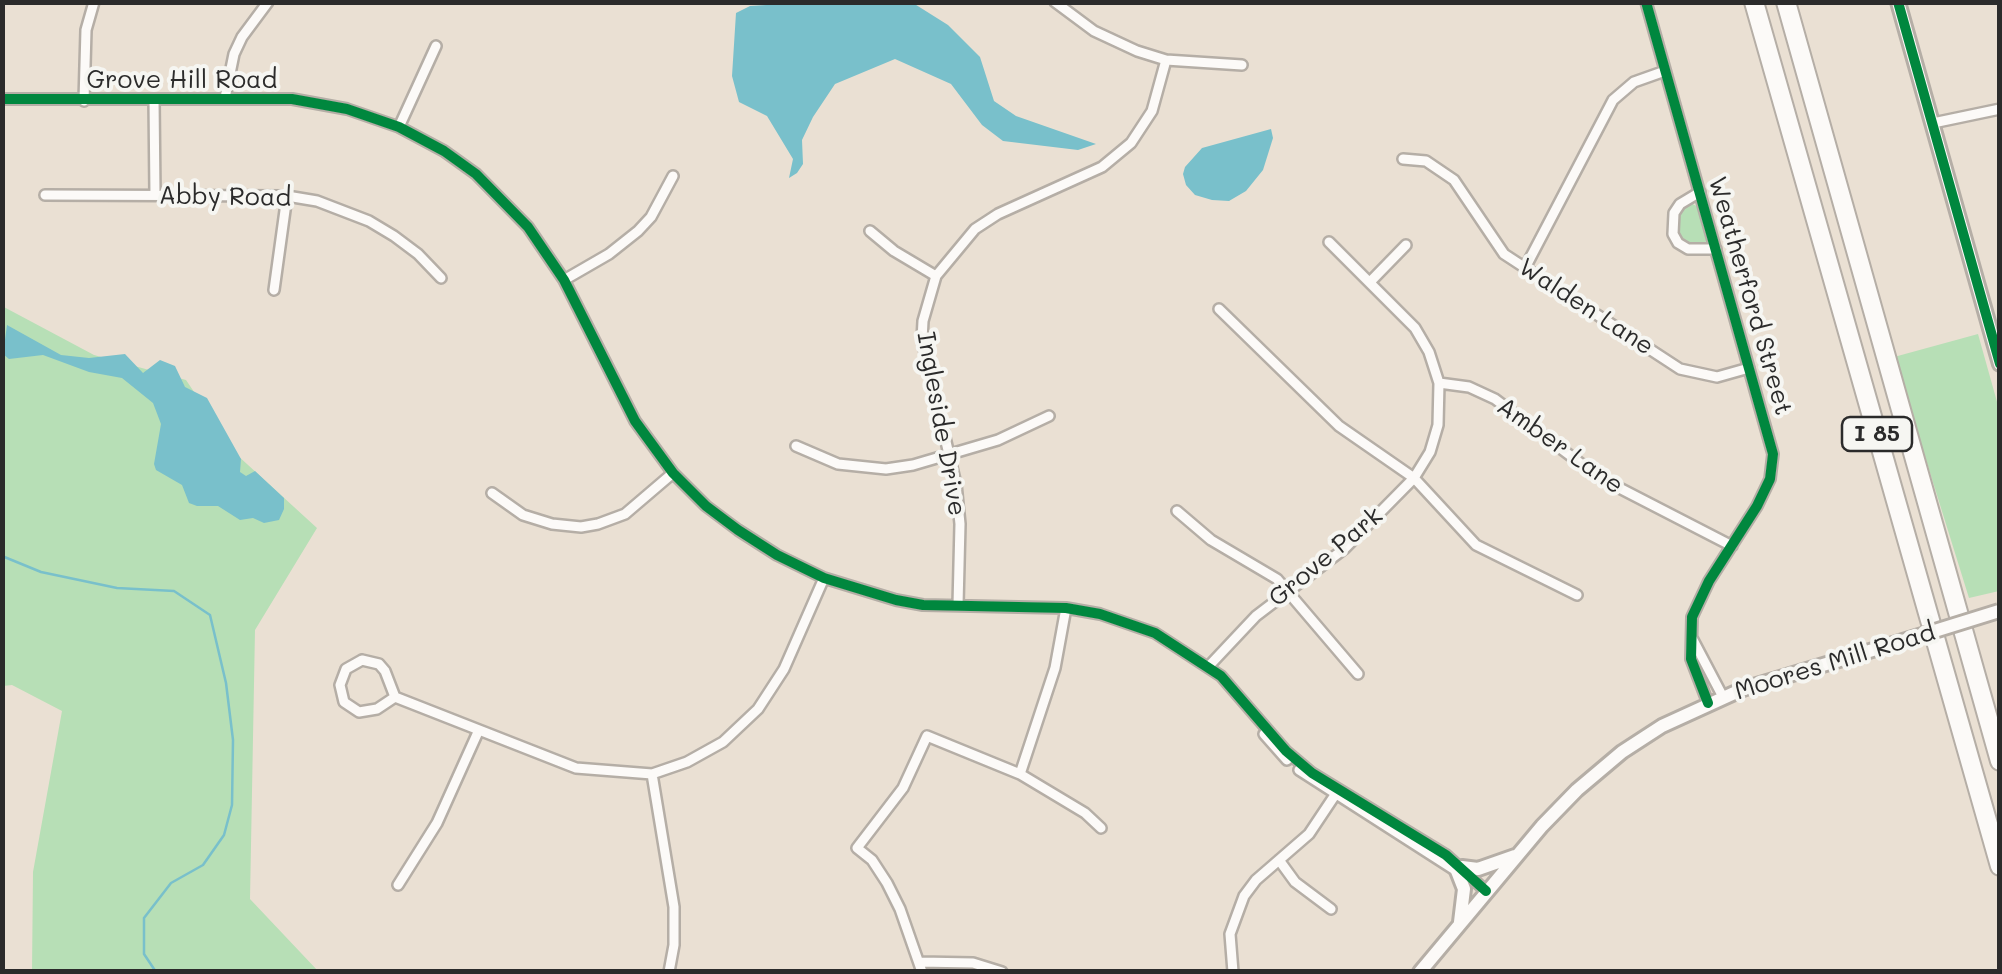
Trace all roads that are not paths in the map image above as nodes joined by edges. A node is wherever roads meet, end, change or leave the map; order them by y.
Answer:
1 (94, 2) edge
2 (268, 2) edge
3 (1055, 2) edge
4 (1646, 2) edge
5 (1754, 2) edge
6 (1786, 2) edge
7 (1898, 2) edge
8 (436, 46) dead end
9 (1166, 60) junction
10 (1242, 65) dead end
11 (1665, 71) junction
12 (225, 98) junction
13 (2, 99) edge
14 (154, 99) junction
15 (84, 101) junction
16 (2000, 108) edge
17 (1932, 123) junction
18 (399, 127) junction
19 (1403, 159) dead end
20 (672, 176) dead end
21 (1700, 192) junction
22 (45, 195) dead end
23 (155, 195) junction
24 (287, 196) junction
25 (870, 231) dead end
26 (1329, 242) dead end
27 (1406, 245) dead end
28 (1716, 249) junction
29 (1525, 268) junction
30 (936, 276) junction
31 (442, 278) dead end
32 (564, 280) junction
33 (1370, 282) junction
34 (274, 290) dead end
35 (1218, 309) dead end
36 (2000, 364) edge
37 (1749, 368) junction
38 (1439, 383) junction
39 (1049, 416) dead end
40 (796, 446) dead end
41 (950, 455) junction
42 (673, 474) junction
43 (1414, 478) junction
44 (492, 493) dead end
45 (1177, 511) dead end
46 (1732, 546) junction
47 (824, 578) junction
48 (1290, 591) junction
49 (1576, 595) dead end
50 (958, 605) junction
51 (1066, 608) junction
52 (1999, 611) edge
53 (1691, 636) junction
54 (1208, 667) junction
55 (1358, 674) dead end
56 (396, 697) junction
57 (1724, 697) junction
58 (1708, 703) junction
59 (478, 732) junction
60 (2000, 760) edge
61 (652, 774) junction
62 (1020, 774) junction
63 (1336, 792) junction
64 (1100, 828) dead end
65 (1518, 855) junction
66 (1280, 860) junction
67 (2000, 866) edge
68 (1462, 871) junction
69 (398, 885) dead end
70 (1486, 892) junction
71 (1331, 909) dead end
72 (1460, 924) junction
73 (921, 967) edge
74 (668, 972) edge
75 (1002, 972) edge
76 (1233, 972) edge
77 (1420, 972) edge

1 - 15 street
2 - 12 street
3 - 9 street
4 - 11 street, Weatherford Street
5 - 67 highway, I 85
6 - 60 highway, I 85
7 - 17 street
8 - 18 street
9 - 10 street
9 - 30 street, Ingleside Drive
11 - 21 street, Weatherford Street
11 - 29 street
12 - 14 street, Grove Hill Road
12 - 18 street, Grove Hill Road
13 - 15 street, Grove Hill Road
14 - 15 street, Grove Hill Road
14 - 23 street
16 - 17 street
17 - 36 street
18 - 32 street, Grove Hill Road
19 - 29 street, Walden Lane
20 - 32 street
21 - 28 street, Weatherford Street
21 - 28 street, Weatherford Street
22 - 23 street, Abby Road
23 - 24 street, Abby Road
24 - 31 street, Abby Road
24 - 34 street
25 - 30 street
26 - 33 street, Grove Park
27 - 33 street
28 - 37 street, Weatherford Street
29 - 37 street, Walden Lane
30 - 41 street, Ingleside Drive
32 - 42 street, Grove Hill Road
33 - 38 street, Grove Park
35 - 43 street
37 - 46 street, Weatherford Street
38 - 43 street, Grove Park
38 - 46 street, Amber Lane
39 - 41 street
40 - 41 street
41 - 50 street, Ingleside Drive
42 - 44 street
42 - 47 street, Grove Hill Road
43 - 48 street, Grove Park
43 - 49 street
45 - 48 street
46 - 53 street, Weatherford Street
47 - 50 street, Grove Hill Road
47 - 61 street
48 - 54 street, Grove Park
48 - 55 street
50 - 51 street, Grove Hill Road
51 - 54 street, Grove Hill Road
51 - 62 street
52 - 57 street, Moores Mill Road, bridge
53 - 57 street
53 - 58 street, Weatherford Street
54 - 63 street, Grove Hill Road
56 - 56 street
56 - 59 street
57 - 58 street, Moores Mill Road
58 - 65 street, Moores Mill Road
59 - 61 street
59 - 69 street
61 - 74 street
62 - 64 street
62 - 73 street
63 - 66 street
63 - 68 street, Grove Hill Road
65 - 68 street
65 - 70 street, Moores Mill Road
66 - 71 street
66 - 76 street
68 - 70 street, Grove Hill Road
68 - 72 street
70 - 72 street, Moores Mill Road
72 - 77 street, Moores Mill Road
73 - 75 street

